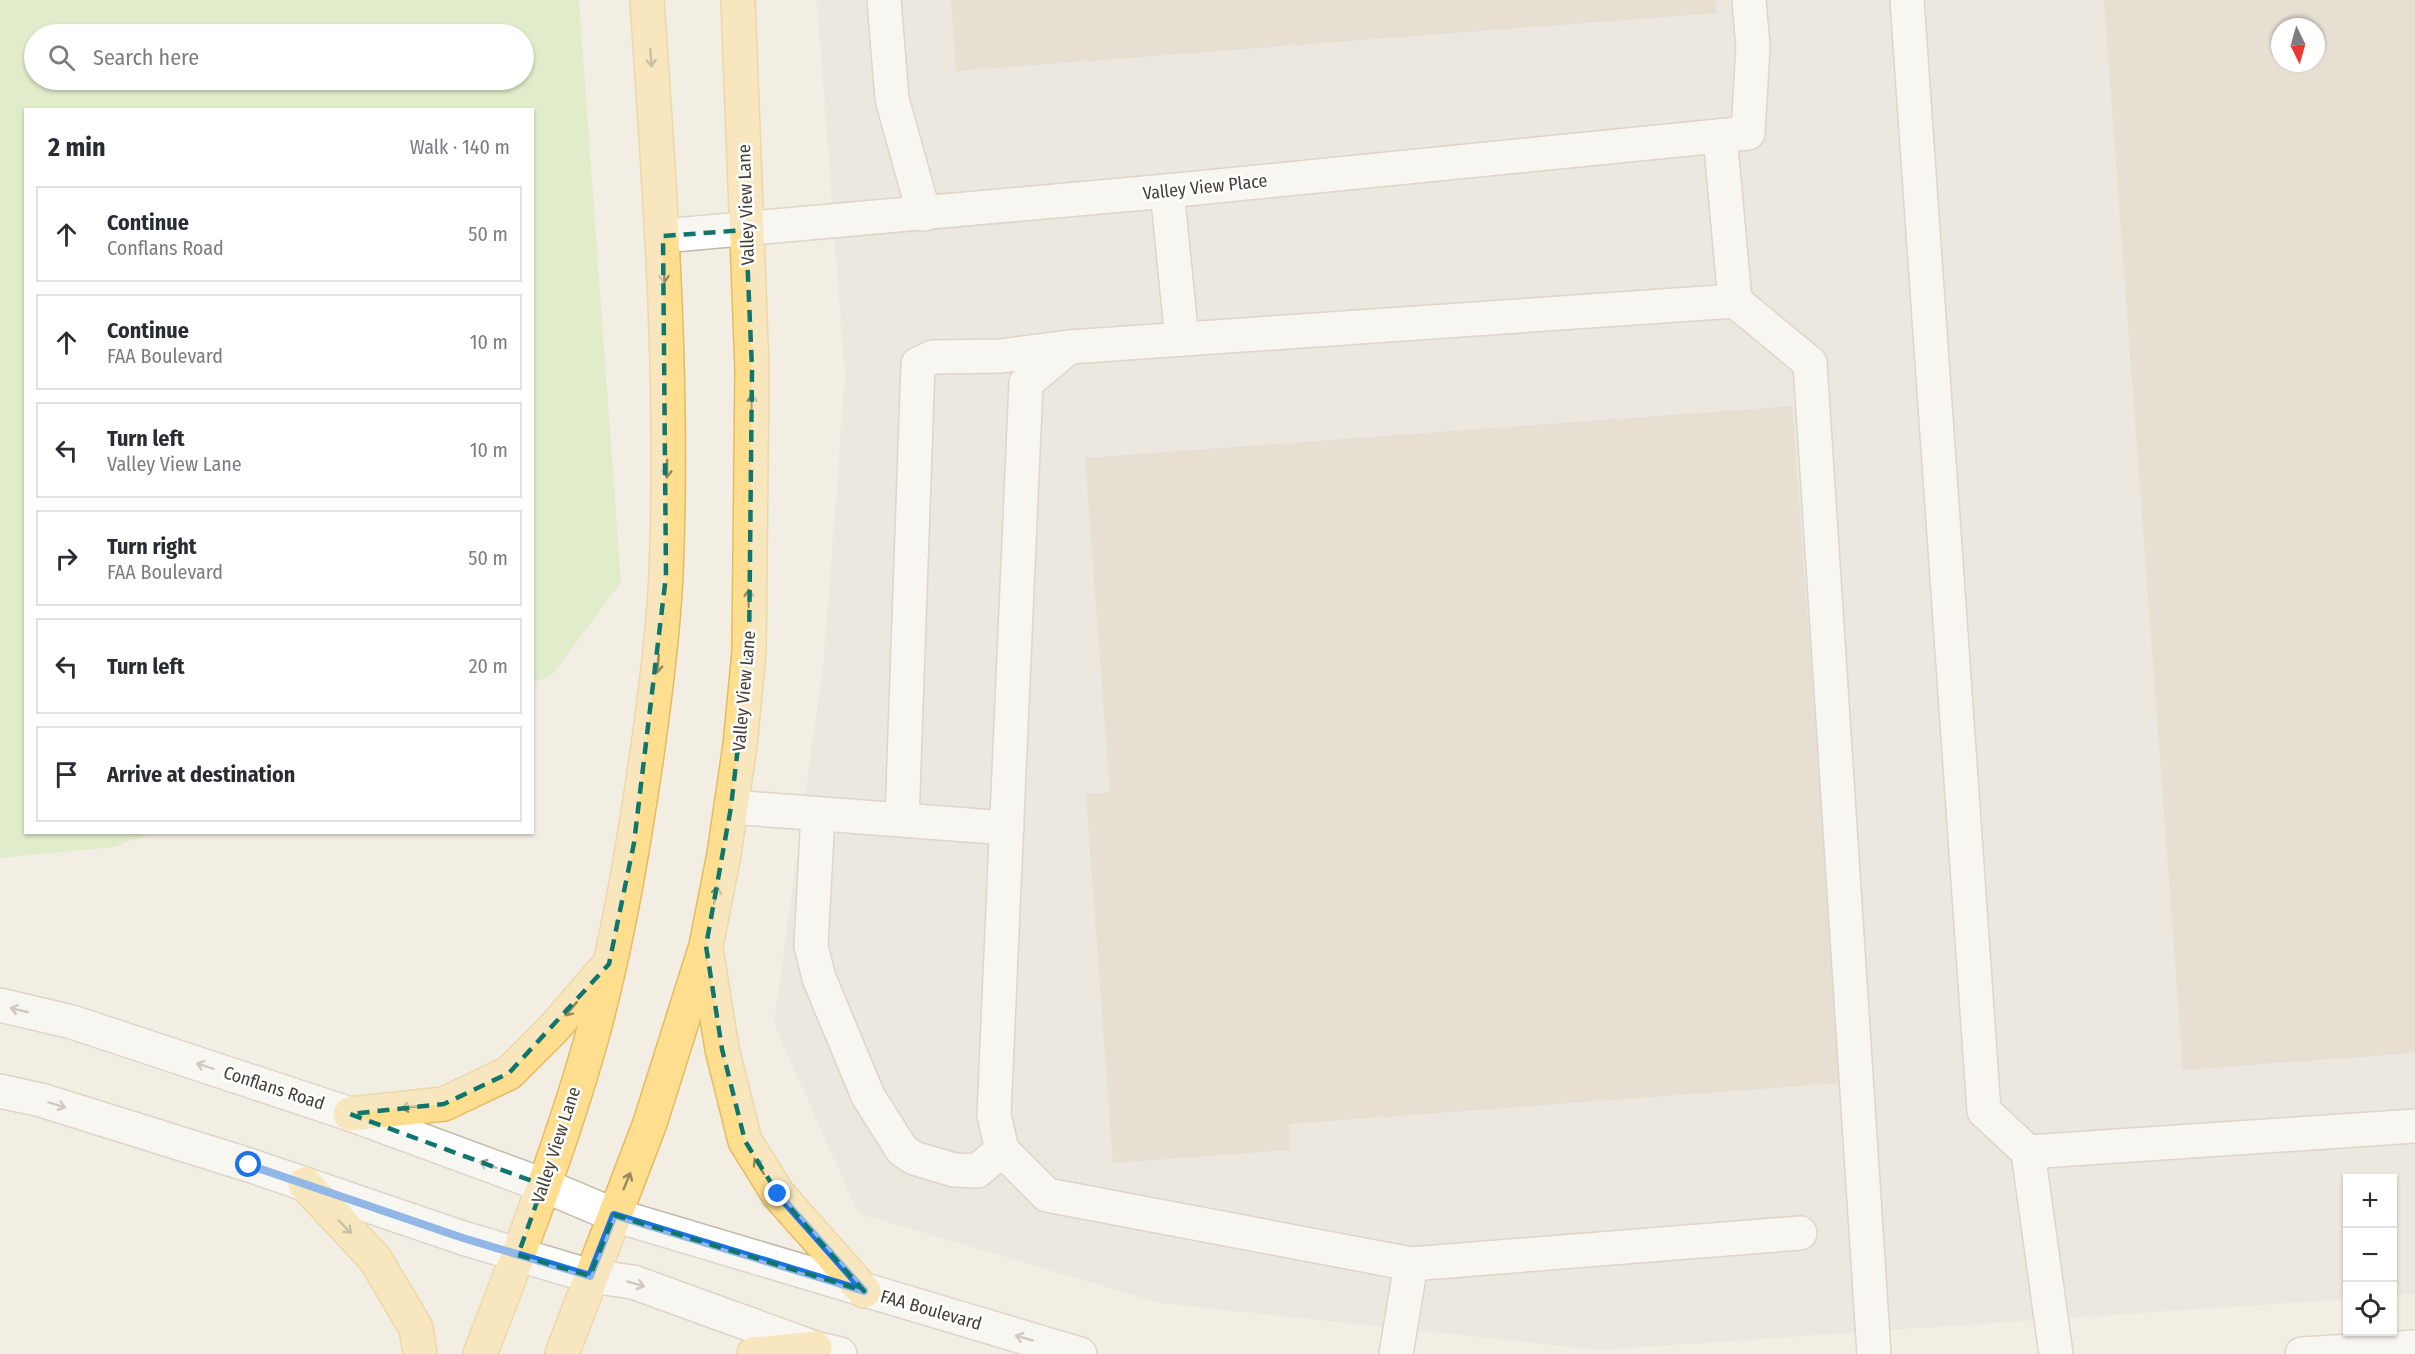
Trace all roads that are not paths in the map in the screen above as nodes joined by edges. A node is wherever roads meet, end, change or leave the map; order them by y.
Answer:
1 (647, 0) edge
2 (738, 0) edge
3 (884, 0) edge
4 (1749, 0) edge
5 (1907, 0) edge
6 (1734, 135) junction
7 (1167, 191) junction
8 (924, 214) junction
9 (746, 230) junction
10 (663, 236) junction
11 (1734, 301) junction
12 (1182, 339) junction
13 (1070, 347) junction
14 (731, 807) junction
15 (818, 814) junction
16 (902, 820) junction
17 (1007, 828) junction
18 (706, 946) junction
19 (609, 964) junction
20 (0, 1005) edge
21 (0, 1091) edge
22 (350, 1114) junction
23 (2415, 1126) edge
24 (1002, 1150) junction
25 (2028, 1152) junction
26 (305, 1184) junction
27 (543, 1185) junction
28 (614, 1215) junction
29 (1800, 1233) dead end
30 (518, 1255) junction
31 (1411, 1264) junction
32 (590, 1276) junction
33 (864, 1291) junction
34 (2415, 1347) edge
35 (827, 1351) edge
36 (420, 1354) edge
37 (480, 1354) edge
38 (562, 1354) edge
39 (754, 1354) edge
40 (1080, 1354) edge
41 (1396, 1354) edge
42 (1874, 1354) edge
43 (2056, 1354) edge
44 (2302, 1354) edge

1 -> 10 main road, Valley View Lane
2 - 9 main road, Valley View Lane
3 - 8 street
4 - 6 street
5 - 25 street
6 - 7 street, Valley View Place
6 - 11 street
7 - 8 street, Valley View Place
7 - 12 street
8 - 9 street, Valley View Place
9 - 10 street, Valley View Place
14 -> 9 main road, Valley View Lane
10 -> 19 main road, Valley View Lane
11 - 12 street
11 - 42 street
12 - 13 street
13 - 16 street
13 - 17 street
14 - 15 street
18 -> 14 main road, Valley View Lane
15 - 16 street
15 - 24 street
16 - 17 street
17 - 24 street
28 -> 18 main road, Valley View Lane
33 -> 18 main road
19 -> 22 main road
19 - 27 main road, Valley View Lane
22 -> 20 street, Conflans Road
21 -> 26 street
27 -> 22 street, Conflans Road
23 - 25 street
24 - 31 street
25 - 43 street
26 - 30 street
26 -> 36 main road
27 - 28 street, FAA Boulevard
27 - 30 main road, Valley View Lane
28 - 32 main road, Valley View Lane
28 - 33 street, FAA Boulevard
29 - 31 street
30 - 32 street
30 - 37 main road, Valley View Lane
31 - 41 street
32 -> 35 street
32 - 38 main road, Valley View Lane
40 -> 33 street, FAA Boulevard
34 - 44 street
35 - 39 main road

